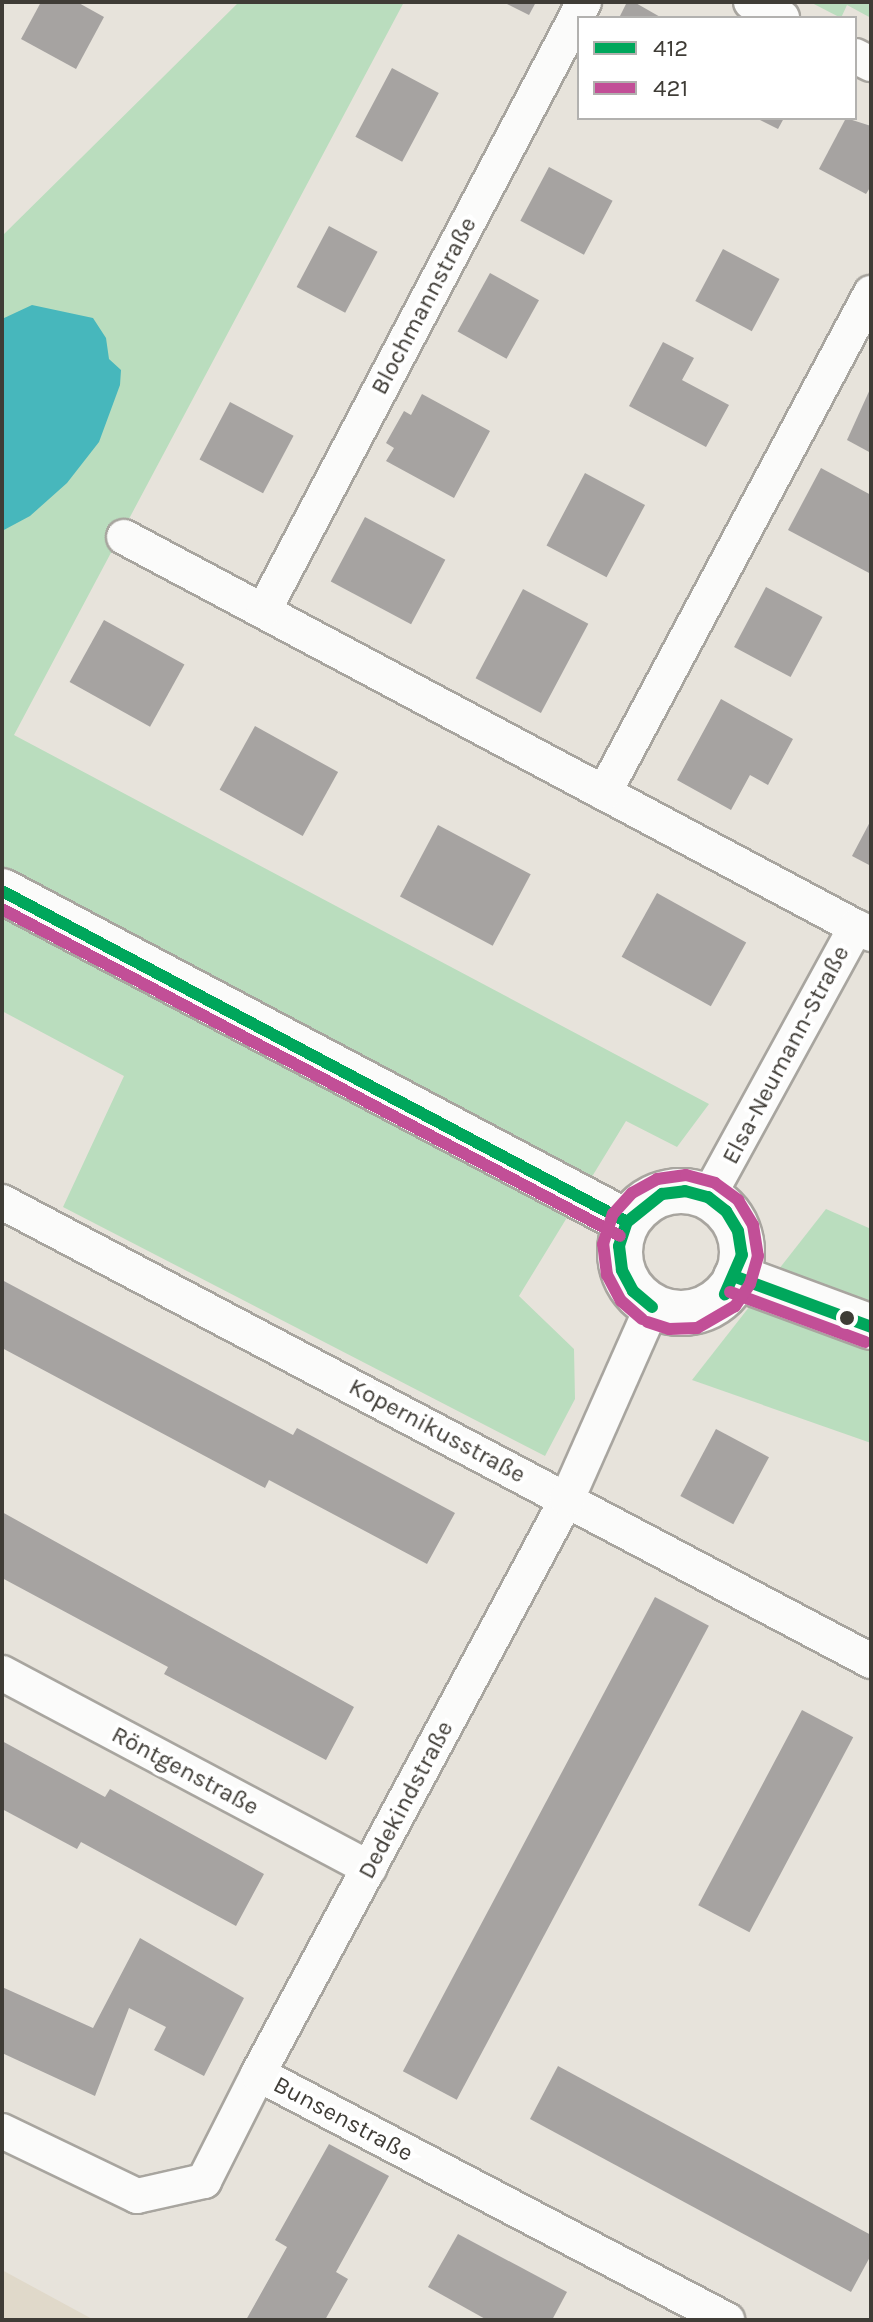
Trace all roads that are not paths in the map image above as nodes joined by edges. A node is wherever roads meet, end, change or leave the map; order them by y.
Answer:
1 (584, 2) edge
2 (751, 2) edge
3 (778, 16) edge
4 (871, 293) edge
5 (124, 537) dead end
6 (264, 610) junction
7 (604, 793) junction
8 (2, 891) edge
9 (864, 930) edge
10 (708, 1197) junction
11 (2, 1202) edge
12 (627, 1222) junction
13 (736, 1277) junction
14 (652, 1307) junction
15 (871, 1327) edge
16 (567, 1499) junction
17 (871, 1661) edge
18 (2, 1673) edge
19 (369, 1868) junction
20 (258, 2074) junction
21 (2, 2131) edge
22 (727, 2320) edge

1 - 6 street, Blochmannstraße
2 - 3 street
4 - 7 street
5 - 6 street
6 - 7 street
7 - 9 street
8 - 12 main road
9 - 10 street, Elsa-Neumann-Straße
10 - 12 main road
10 - 13 main road
11 - 16 street, Kopernikusstraße
12 - 14 main road
13 - 14 main road
13 - 15 main road
14 - 16 street, Dedekindstraße
16 - 17 street, Kopernikusstraße
16 - 19 street, Dedekindstraße
18 - 19 street, Röntgenstraße
19 - 20 street, Dedekindstraße
20 - 21 street, Bunsenstraße
20 - 22 street, Bunsenstraße

